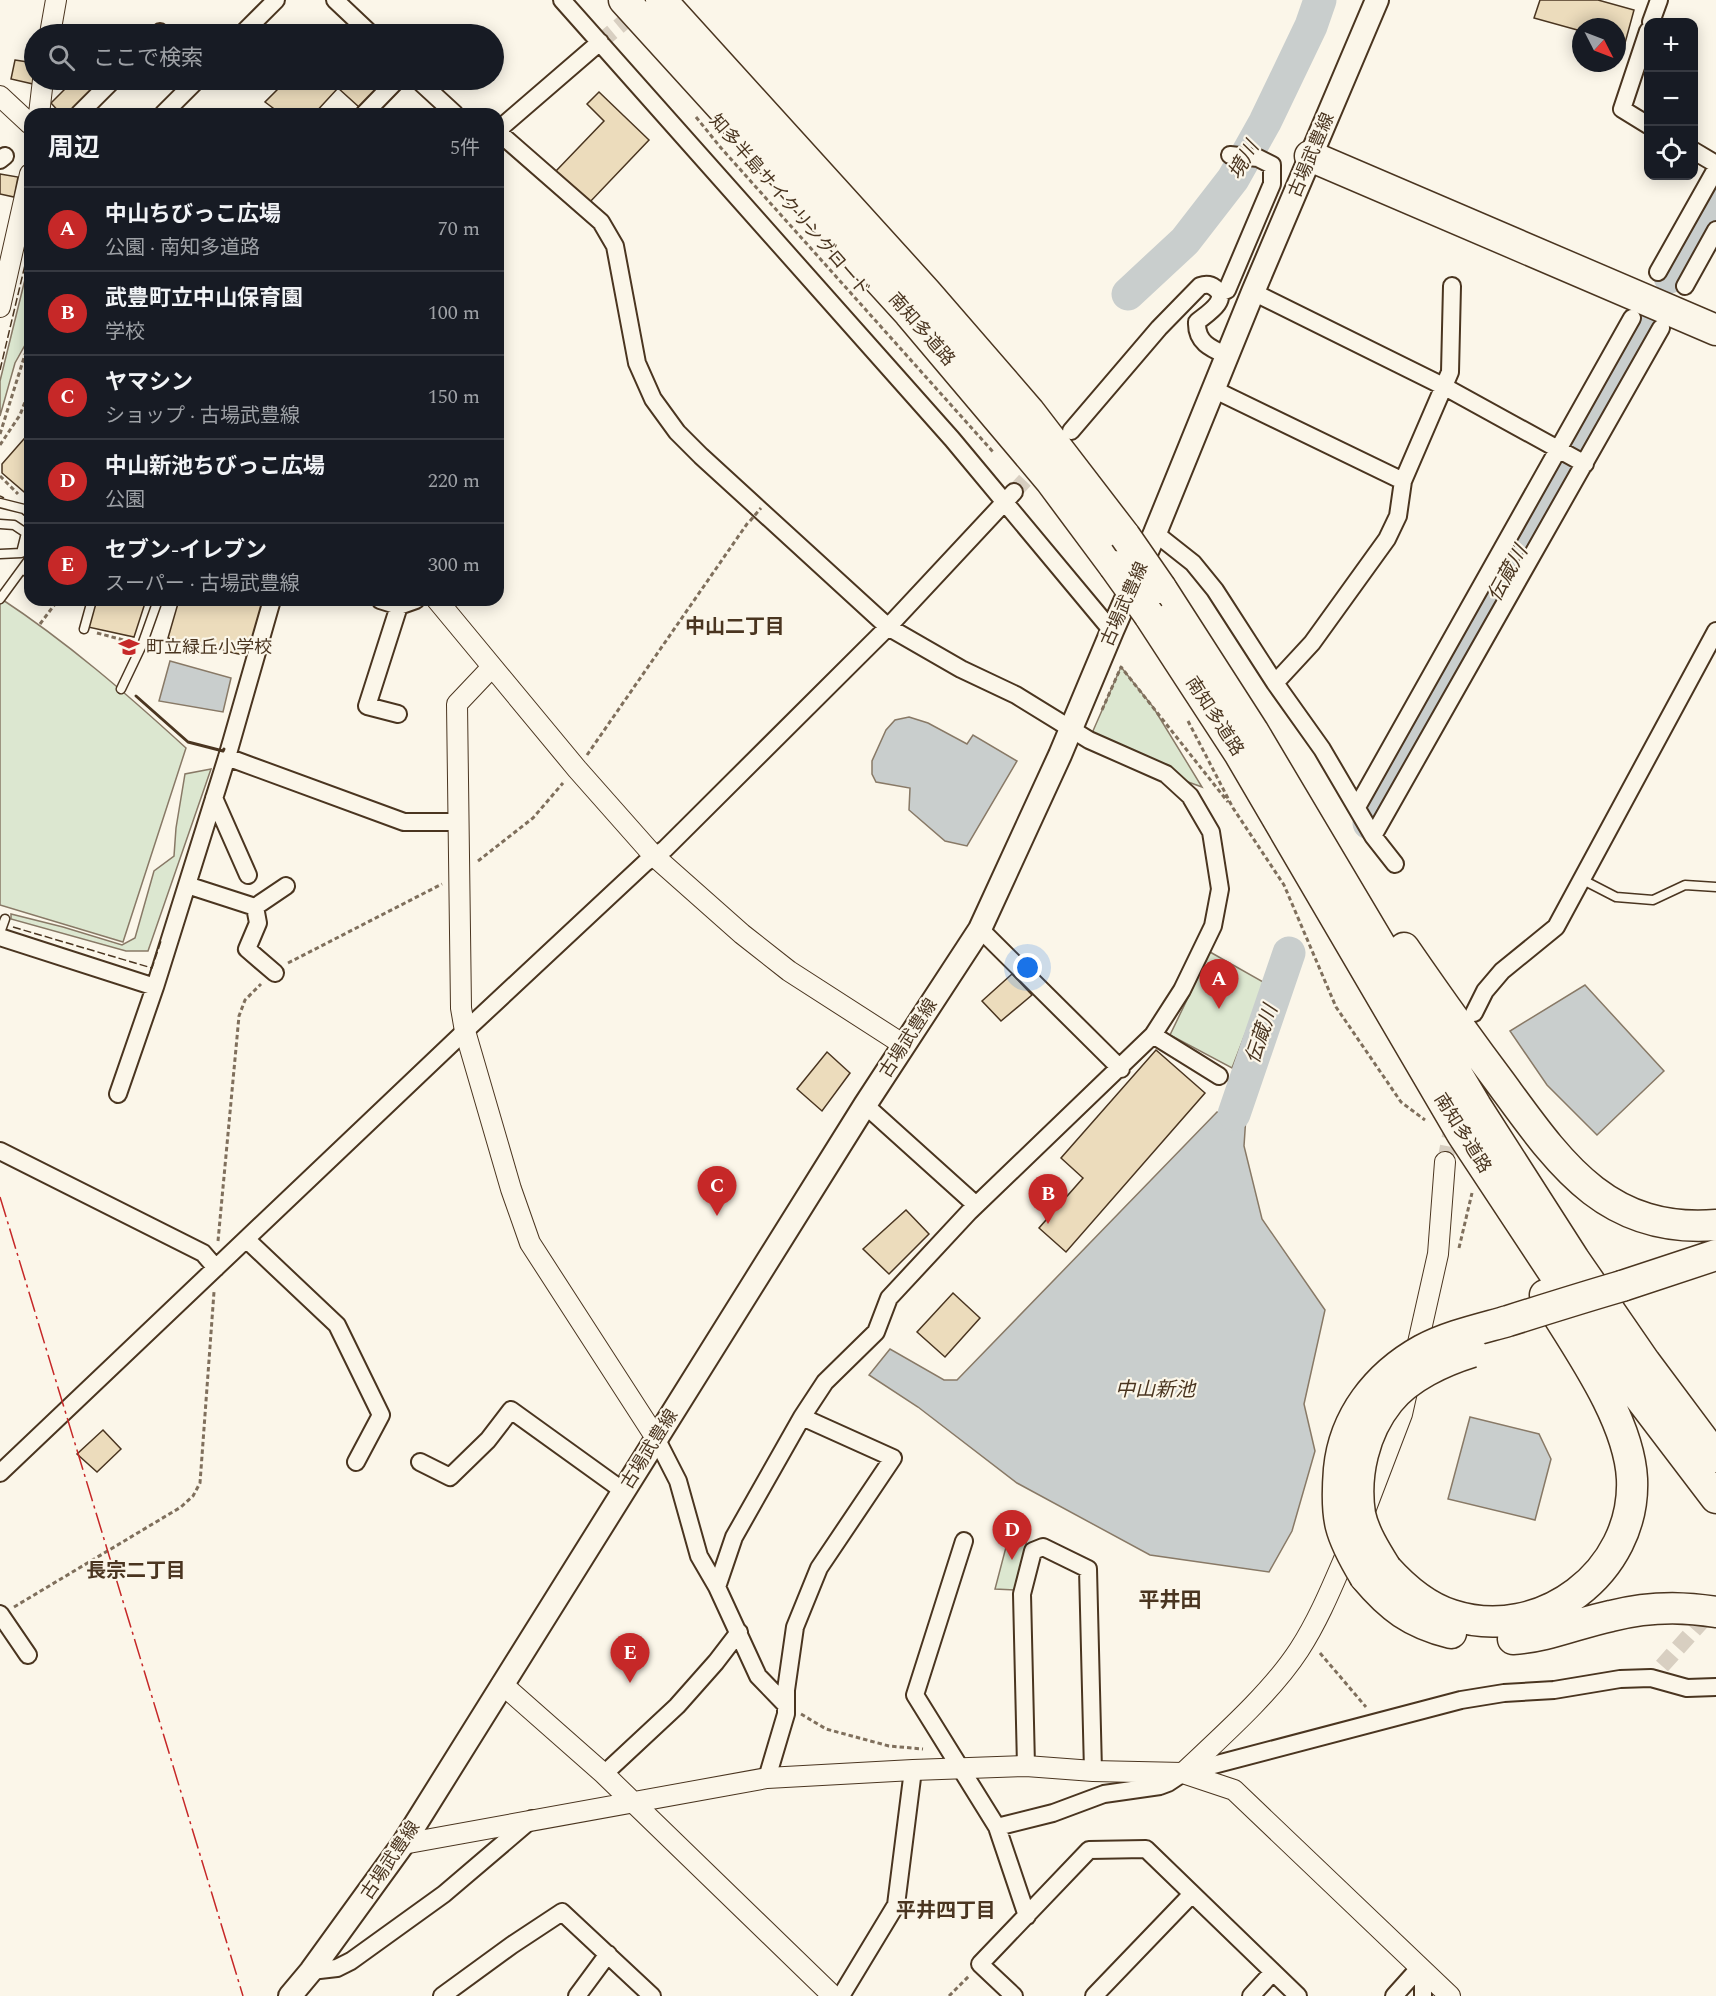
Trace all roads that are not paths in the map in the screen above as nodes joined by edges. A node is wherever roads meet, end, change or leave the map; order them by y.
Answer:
1 (56, 0) edge
2 (276, 0) edge
3 (335, 0) edge
4 (562, 0) edge
5 (624, 0) edge
6 (661, 0) edge
7 (1377, 0) edge
8 (1659, 0) edge
9 (1652, 18) edge
10 (52, 24) edge
11 (252, 24) edge
12 (360, 24) edge
13 (600, 42) junction
14 (1644, 43) edge
15 (42, 90) edge
16 (103, 90) edge
17 (187, 90) edge
18 (387, 90) edge
19 (429, 90) edge
20 (1, 98) edge
21 (40, 108) edge
22 (85, 108) edge
23 (169, 108) edge
24 (370, 108) edge
25 (448, 108) edge
26 (24, 119) edge
27 (1644, 122) edge
28 (504, 126) edge
29 (504, 136) edge
30 (1314, 148) junction
31 (1698, 153) edge
32 (1230, 155) dead end
33 (1716, 164) edge
34 (1716, 169) edge
35 (24, 195) edge
36 (1716, 230) edge
37 (1658, 272) dead end
38 (1452, 286) dead end
39 (1685, 286) dead end
40 (1253, 292) junction
41 (1220, 293) junction
42 (0, 307) edge
43 (1716, 310) edge
44 (1632, 318) dead end
45 (1661, 328) dead end
46 (1716, 330) edge
47 (1228, 356) junction
48 (1444, 387) junction
49 (1215, 390) junction
50 (1071, 431) dead end
51 (1558, 449) junction
52 (1585, 464) junction
53 (1403, 481) junction
54 (1009, 498) junction
55 (0, 503) edge
56 (24, 509) edge
57 (0, 524) edge
58 (24, 532) edge
59 (1155, 533) junction
60 (24, 541) edge
61 (0, 554) edge
62 (24, 574) edge
63 (0, 599) edge
64 (90, 606) edge
65 (156, 606) edge
66 (270, 606) edge
67 (399, 606) edge
68 (442, 606) edge
69 (888, 627) junction
70 (84, 629) road end
71 (1112, 631) junction
72 (1716, 631) edge
73 (492, 667) junction
74 (1275, 683) junction
75 (121, 689) dead end
76 (398, 714) dead end
77 (1080, 735) junction
78 (227, 757) junction
79 (1278, 772) junction
80 (214, 798) junction
81 (1358, 808) junction
82 (458, 822) junction
83 (1373, 835) junction
84 (654, 856) junction
85 (1395, 864) dead end
86 (248, 875) dead end
87 (1583, 880) junction
88 (187, 885) junction
89 (286, 886) dead end
90 (1716, 887) edge
91 (255, 907) junction
92 (5, 919) dead end
93 (980, 929) junction
94 (0, 935) edge
95 (1358, 957) junction
96 (275, 973) road end
97 (154, 987) junction
98 (1474, 1013) dead end
99 (465, 1031) junction
100 (1153, 1035) junction
101 (904, 1045) junction
102 (1120, 1069) junction
103 (1219, 1076) dead end
104 (118, 1094) dead end
105 (865, 1105) junction
106 (0, 1151) edge
107 (1445, 1162) tunnel mouth
108 (976, 1205) junction
109 (1716, 1225) edge
110 (247, 1240) junction
111 (1716, 1255) edge
112 (216, 1268) junction
113 (1716, 1272) edge
114 (1625, 1294) junction
115 (802, 1417) junction
116 (656, 1438) junction
117 (1716, 1457) edge
118 (356, 1462) dead end
119 (420, 1462) dead end
120 (0, 1473) edge
121 (622, 1490) junction
122 (1716, 1498) edge
123 (964, 1541) dead end
124 (1376, 1572) junction
125 (717, 1587) junction
126 (1716, 1612) edge
127 (0, 1615) edge
128 (739, 1632) junction
129 (28, 1655) dead end
130 (502, 1684) junction
131 (1716, 1687) edge
132 (786, 1705) junction
133 (957, 1760) junction
134 (1026, 1766) junction
135 (913, 1770) junction
136 (1093, 1772) junction
137 (1183, 1773) junction
138 (604, 1774) junction
139 (767, 1778) junction
140 (634, 1803) junction
141 (532, 1820) junction
142 (996, 1827) junction
143 (403, 1844) junction
144 (1192, 1894) junction
145 (1027, 1916) junction
146 (608, 1954) junction
147 (1420, 1967) junction
148 (311, 1971) junction
149 (1273, 1972) junction
150 (290, 1996) edge
151 (442, 1996) edge
152 (577, 1996) edge
153 (652, 1996) edge
154 (833, 1996) edge
155 (841, 1996) edge
156 (1014, 1996) edge
157 (1094, 1996) edge
158 (1251, 1996) edge
159 (1298, 1996) edge
160 (1394, 1996) edge
161 (1423, 1996) edge
162 (1450, 1996) edge

1 - 10 street
2 - 11 street
3 - 12 street
4 - 13 street
5 - 95 highway, 南知多道路, bridge
6 - 79 highway, 南知多道路, bridge
7 - 30 main road, 古場武豊線
8 - 9 street
13 - 28 street
13 - 54 street
14 - 27 street
15 - 21 street
16 - 22 street
17 - 23 street
18 - 24 street
19 - 25 street
20 - 26 street
29 - 69 street
30 - 40 main road, 古場武豊線
30 - 43 highway
30 - 46 highway
31 - 33 street
32 - 41 street
34 - 37 street
35 - 42 street
36 - 39 street
38 - 48 street
40 - 47 main road, 古場武豊線
40 - 48 street
41 - 47 street
41 - 50 street
44 - 51 street
45 - 52 street
47 - 49 main road, 古場武豊線
48 - 51 street
48 - 53 street
49 - 53 street
49 - 59 main road, 古場武豊線
51 - 52 street
51 - 81 street
52 - 83 street
53 - 74 street
54 - 69 street
54 - 71 street
55 - 56 lane
57 - 58 lane
59 - 71 main road, 古場武豊線
59 - 74 street
60 - 61 lane
62 - 63 lane
64 - 70 lane
65 - 75 lane
66 - 78 street
67 - 76 street
68 - 73 street
69 - 77 street
69 - 84 street
71 - 77 main road, 古場武豊線
72 - 87 street
73 - 82 street
73 - 84 street
74 - 81 street
77 - 93 main road, 古場武豊線
77 - 100 street
78 - 80 street
78 - 82 street
79 - 109 highway
79 - 117 highway, 南知多道路
80 - 86 street
80 - 88 street
81 - 83 street
82 - 99 street
83 - 85 street
84 - 99 street
84 - 101 street
87 - 90 lane
87 - 98 street
88 - 91 street
88 - 97 street
89 - 91 street
91 - 96 street
92 - 94 lane
93 - 101 main road, 古場武豊線
93 - 102 street
94 - 97 street
95 - 122 highway, 南知多道路
95 - 124 highway
97 - 104 street
99 - 110 street
99 - 116 street
100 - 102 street
100 - 103 street
101 - 105 main road, 古場武豊線
102 - 108 street
105 - 108 street
105 - 116 main road, 古場武豊線
106 - 112 street
107 - 137 street
108 - 115 street
110 - 112 street
110 - 118 street
111 - 114 highway
112 - 120 street
113 - 114 highway
114 - 124 highway, bridge
115 - 125 street
115 - 132 street
116 - 121 main road, 古場武豊線
116 - 125 street
119 - 121 street
121 - 130 main road, 古場武豊線
123 - 133 street
124 - 126 highway
125 - 128 street
127 - 129 street
128 - 132 street
128 - 138 street
130 - 138 street
130 - 143 main road, 古場武豊線
131 - 137 street
132 - 139 street
133 - 134 street
133 - 135 street
133 - 142 street
134 - 136 street
134 - 136 street
135 - 139 street
135 - 155 street
136 - 137 street
137 - 142 street
137 - 147 street
138 - 140 street
139 - 140 street
140 - 141 street
140 - 154 street
141 - 143 street
141 - 148 street
142 - 145 street
143 - 148 main road, 古場武豊線
144 - 145 street
144 - 149 street
144 - 157 street
145 - 156 street
146 - 151 street
146 - 152 street
146 - 153 street
147 - 160 street
147 - 161 street
147 - 162 street
148 - 150 main road, 古場武豊線
149 - 158 street
149 - 159 street

